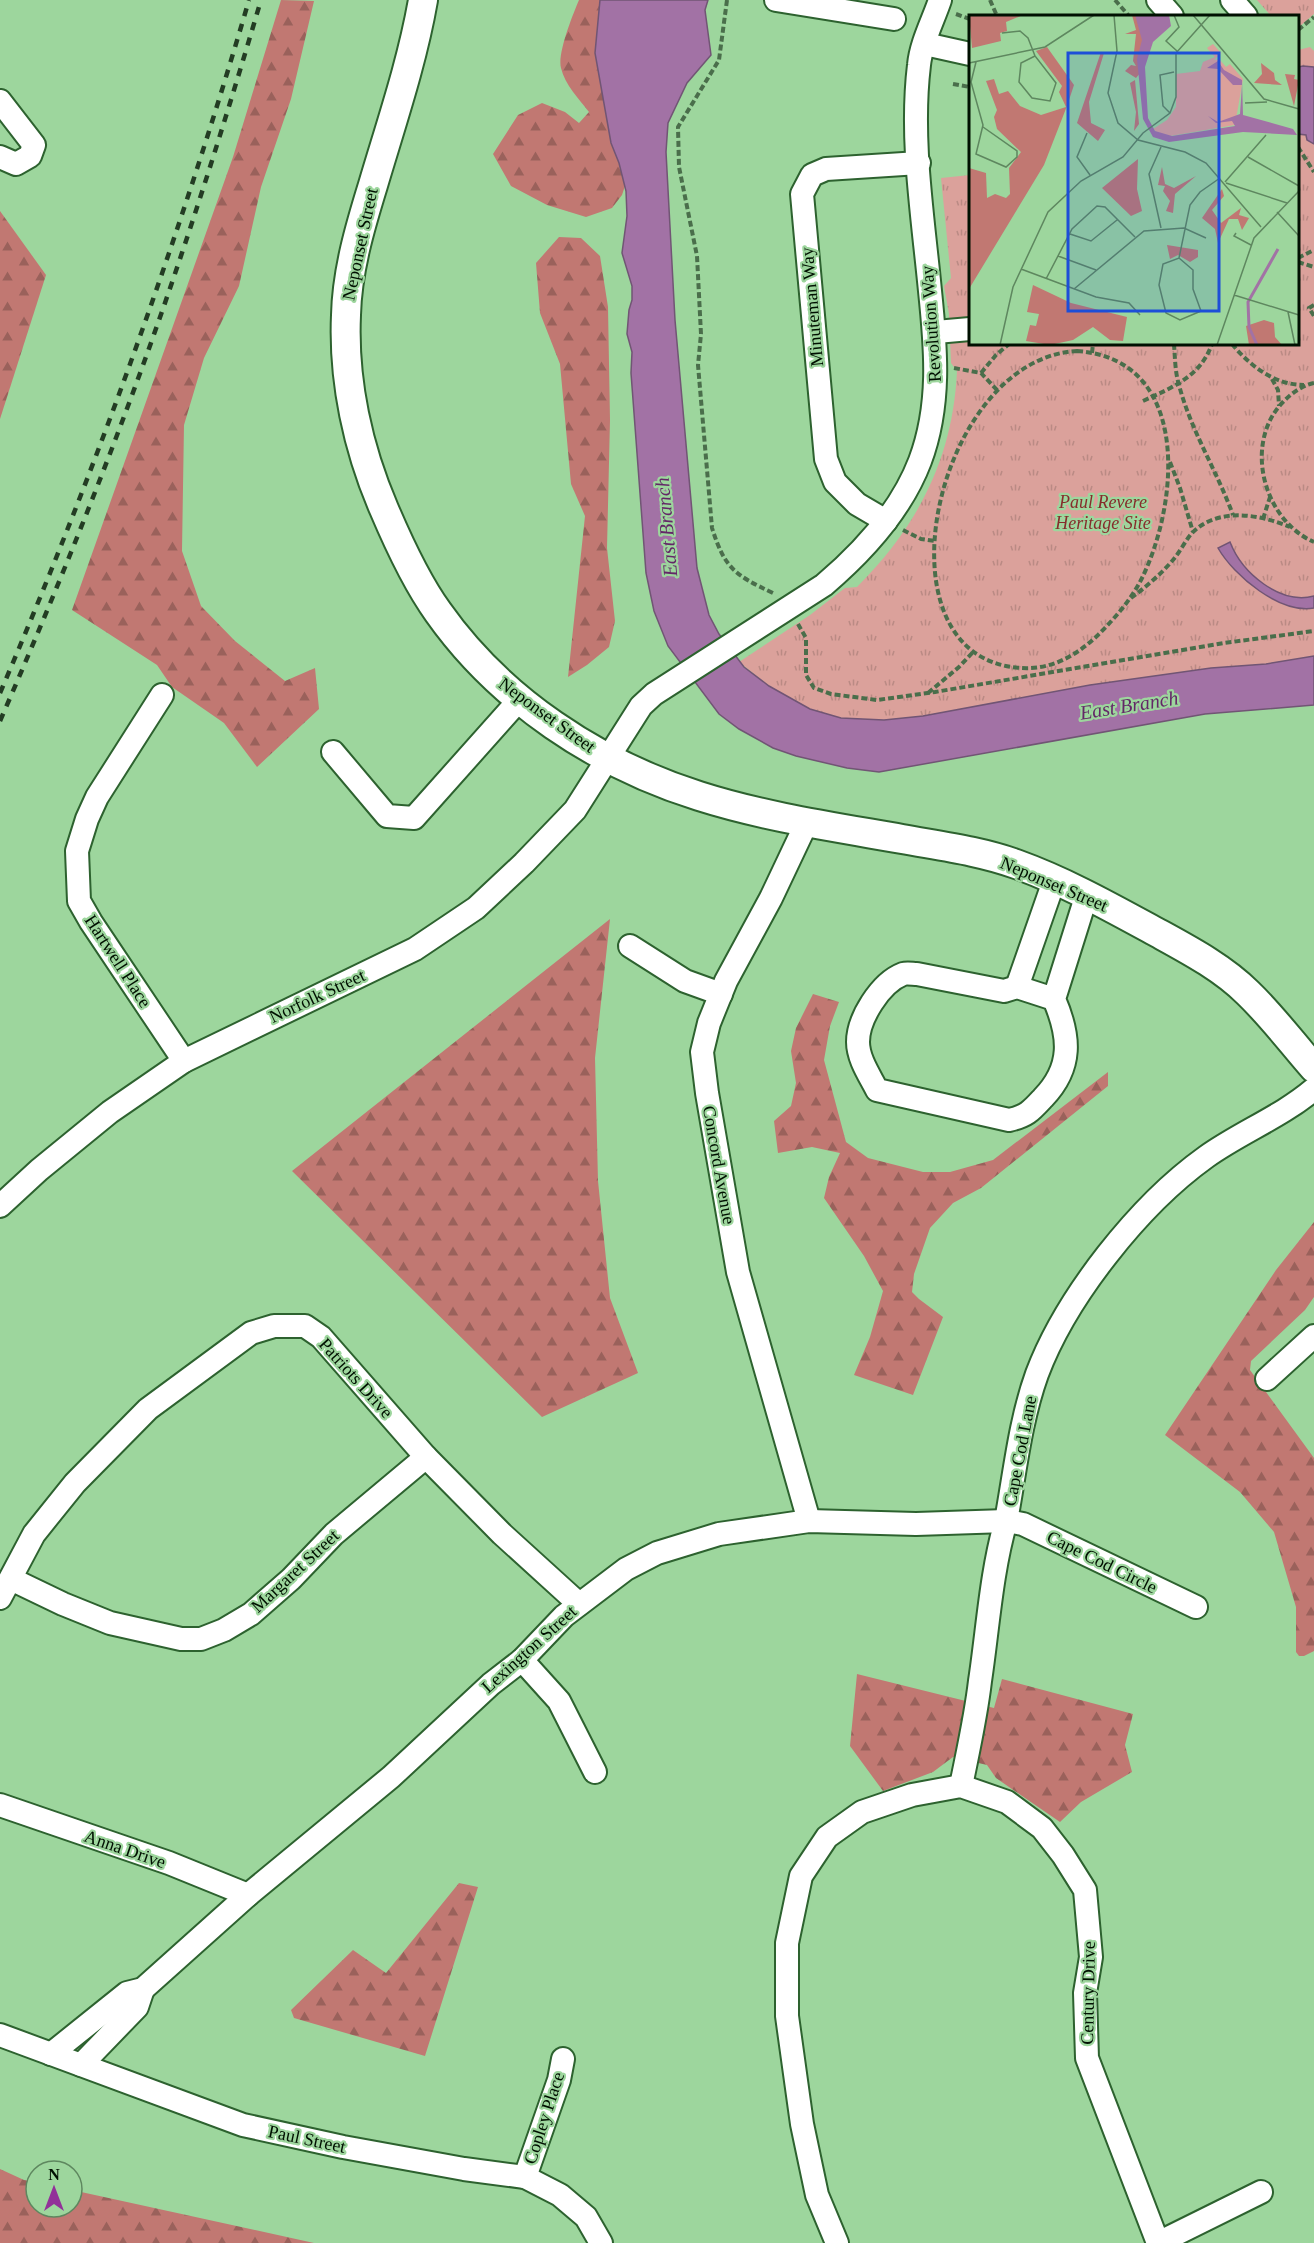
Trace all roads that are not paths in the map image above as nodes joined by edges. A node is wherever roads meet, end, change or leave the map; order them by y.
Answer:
1 (423, 0) edge
2 (1158, 0) edge
3 (1232, 0) edge
4 (791, 1) edge
5 (946, 7) edge
6 (1171, 15) edge
7 (1245, 15) edge
8 (894, 19) dead end
9 (925, 44) junction
10 (969, 54) edge
11 (0, 101) edge
12 (0, 157) edge
13 (919, 164) junction
14 (969, 328) edge
15 (936, 332) junction
16 (895, 525) junction
17 (162, 695) dead end
18 (520, 699) junction
19 (333, 752) dead end
20 (608, 759) junction
21 (807, 822) junction
22 (1054, 881) junction
23 (1087, 894) junction
24 (630, 946) dead end
25 (1017, 987) junction
26 (721, 994) junction
27 (1054, 999) junction
28 (184, 1061) junction
29 (1314, 1068) edge
30 (1314, 1089) edge
31 (0, 1206) edge
32 (1314, 1336) edge
33 (1267, 1379) dead end
34 (426, 1457) junction
35 (809, 1521) junction
36 (1006, 1521) junction
37 (5, 1588) edge
38 (579, 1604) junction
39 (1196, 1607) dead end
40 (522, 1660) junction
41 (595, 1772) dead end
42 (961, 1786) junction
43 (0, 1805) edge
44 (248, 1895) junction
45 (143, 1989) junction
46 (0, 2035) edge
47 (51, 2054) junction
48 (563, 2059) dead end
49 (81, 2065) junction
50 (525, 2177) junction
51 (1261, 2192) dead end
52 (601, 2243) edge
53 (837, 2243) edge
54 (1158, 2243) edge

1 - 18 main road, Neponset Street
2 - 6 street
3 - 7 street
4 - 8 street
5 - 9 street, Revolution Way
9 - 10 street
9 - 13 street, Revolution Way
11 - 12 street
13 - 15 street, Revolution Way
13 - 16 street, Minuteman Way
14 - 15 street
15 - 16 street, Revolution Way
16 - 20 street, Revolution Way
17 - 28 street, Hartwell Place
18 - 19 street
18 - 20 main road, Neponset Street
20 - 21 main road, Neponset Street
20 - 28 street, Norfolk Street
21 - 22 main road, Neponset Street
21 - 26 street, Concord Avenue
22 - 23 main road, Neponset Street
22 - 25 street
23 - 27 street
23 - 29 main road, Neponset Street
24 - 26 street
25 - 27 street
25 - 27 street
26 - 35 street, Concord Avenue
28 - 31 street, Norfolk Street
30 - 36 street, Cape Cod Lane
32 - 33 street
34 - 37 street, Margaret Street
34 - 37 street, Patriots Drive
34 - 38 street, Patriots Drive
35 - 36 street, Lexington Street
35 - 38 street, Lexington Street
36 - 39 street, Cape Cod Circle
36 - 42 street, Cape Cod Lane
38 - 40 street, Lexington Street
40 - 41 street
40 - 44 street, Lexington Street
42 - 53 street, Century Drive
42 - 54 street, Century Drive
43 - 44 street, Anna Drive
44 - 45 street, Lexington Street
45 - 47 street, Lexington Street
45 - 49 street, Lexington Street
46 - 47 street, Paul Street
47 - 49 street, Paul Street
48 - 50 street, Copley Place
49 - 50 street, Paul Street
50 - 52 street, Paul Street
51 - 54 street, Century Drive

